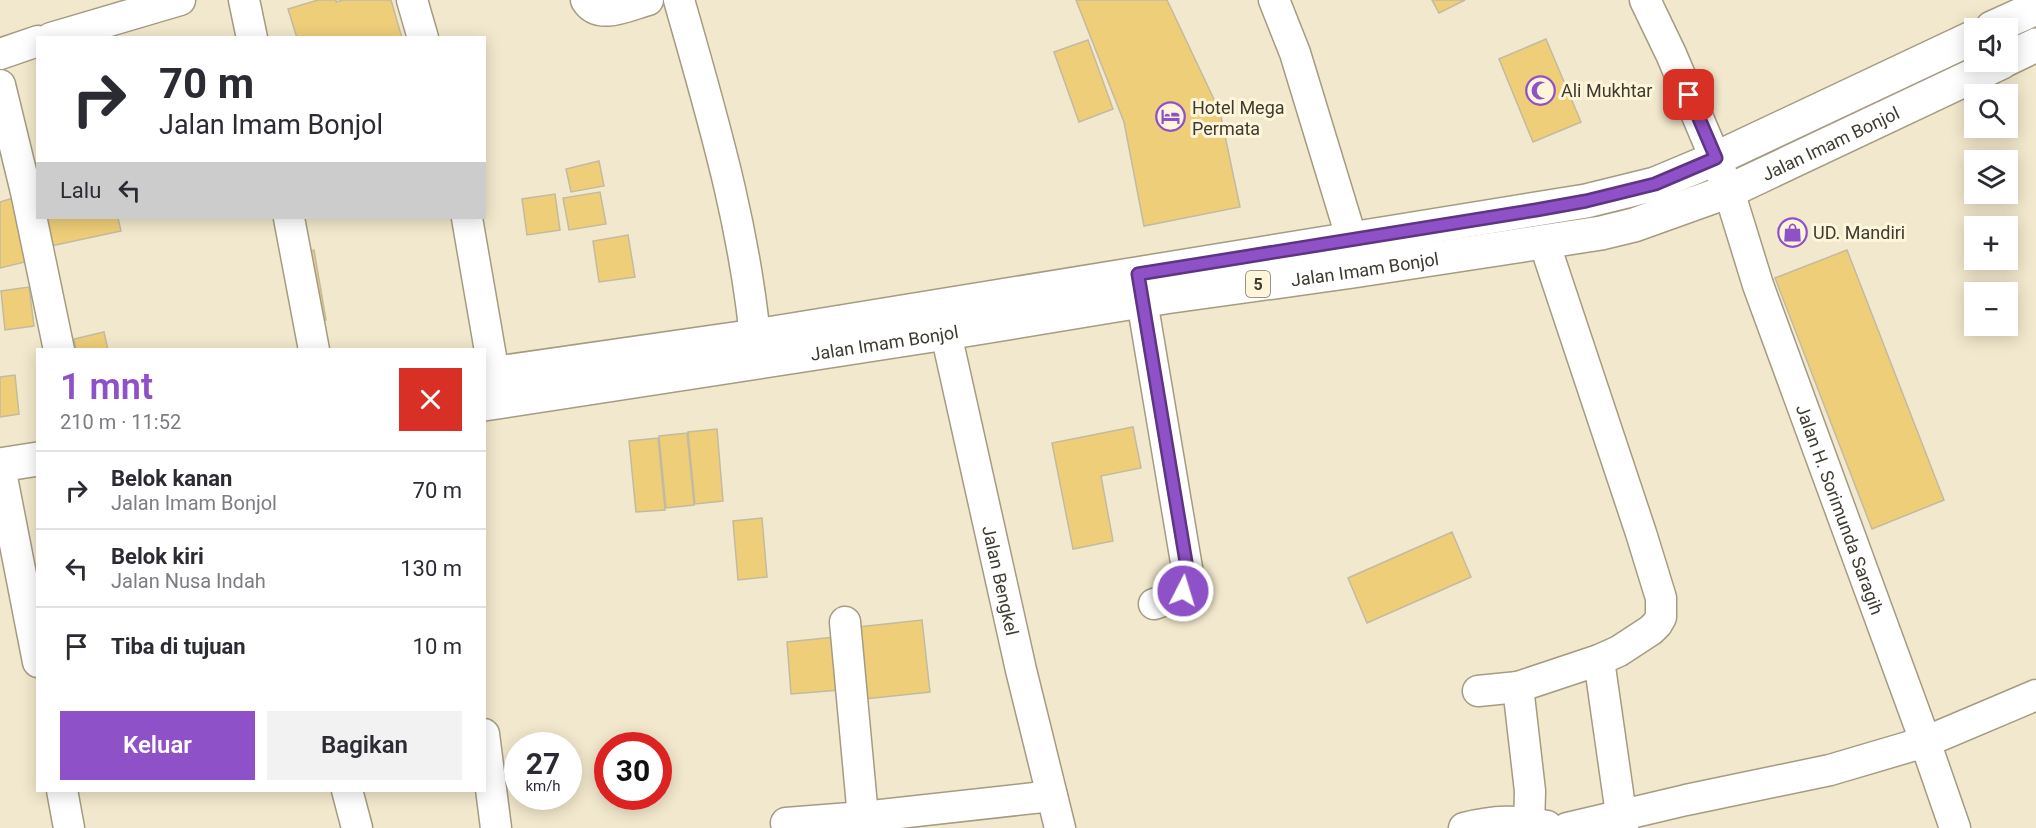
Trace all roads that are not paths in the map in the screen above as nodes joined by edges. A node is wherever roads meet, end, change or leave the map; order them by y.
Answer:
1 (180, 0) edge
2 (244, 0) edge
3 (412, 0) edge
4 (586, 0) edge
5 (648, 0) edge
6 (678, 0) edge
7 (1274, 0) edge
8 (1645, 0) edge
9 (2036, 8) edge
10 (2014, 18) edge
11 (58, 36) edge
12 (252, 36) edge
13 (422, 36) edge
14 (1964, 42) edge
15 (36, 43) edge
16 (2036, 45) edge
17 (0, 54) edge
18 (2018, 54) edge
19 (1981, 72) edge
20 (0, 84) edge
21 (1716, 158) junction
22 (1729, 191) junction
23 (289, 219) edge
24 (467, 219) edge
25 (1544, 242) junction
26 (1353, 255) junction
27 (1140, 287) junction
28 (943, 319) junction
29 (58, 348) edge
30 (314, 348) edge
31 (483, 348) edge
32 (756, 349) junction
33 (486, 368) edge
34 (488, 384) edge
35 (36, 459) edge
36 (0, 466) edge
37 (1154, 604) dead end
38 (844, 622) dead end
39 (36, 652) edge
40 (1599, 660) junction
41 (1518, 687) junction
42 (1478, 691) dead end
43 (2036, 695) edge
44 (1925, 742) junction
45 (486, 751) edge
46 (62, 792) edge
47 (348, 792) edge
48 (1052, 796) junction
49 (863, 817) junction
50 (1622, 822) edge
51 (786, 823) dead end
52 (1538, 826) edge
53 (69, 828) edge
54 (357, 828) edge
55 (495, 828) edge
56 (1060, 828) edge
57 (1464, 828) edge
58 (1567, 828) edge
59 (1955, 828) edge

1 - 11 street
2 - 12 street
3 - 13 street
4 - 5 street
6 - 32 street
7 - 26 street
8 - 21 street, Jalan H. Sorimunda Saragih
9 - 10 highway
14 - 21 highway, Jalan Imam Bonjol / 5
15 - 17 street
16 - 18 highway
19 - 22 highway, Jalan Imam Bonjol / 5
20 - 29 street
21 - 22 street, Jalan H. Sorimunda Saragih
21 - 26 highway, Jalan Imam Bonjol / 5
22 - 25 highway, Jalan Imam Bonjol / 5
22 - 44 street, Jalan H. Sorimunda Saragih
23 - 30 street
24 - 31 street
25 - 26 highway, Jalan Imam Bonjol / 5
25 - 40 street
26 - 27 highway, Jalan Imam Bonjol / 5
27 - 28 highway, Jalan Imam Bonjol / 5
27 - 37 street
28 - 32 highway, Jalan Imam Bonjol / 5
28 - 48 street, Jalan Bengkel
32 - 34 highway, Jalan Imam Bonjol / 5
33 - 34 street
35 - 36 highway
36 - 39 street
38 - 49 street
40 - 41 street
40 - 50 street
41 - 42 street
41 - 52 street
43 - 44 street
44 - 50 street
44 - 59 street, Jalan H. Sorimunda Saragih
45 - 55 street
46 - 53 street
47 - 54 street
48 - 49 street
48 - 56 street, Jalan Bengkel
49 - 51 street
50 - 58 street
52 - 57 street

